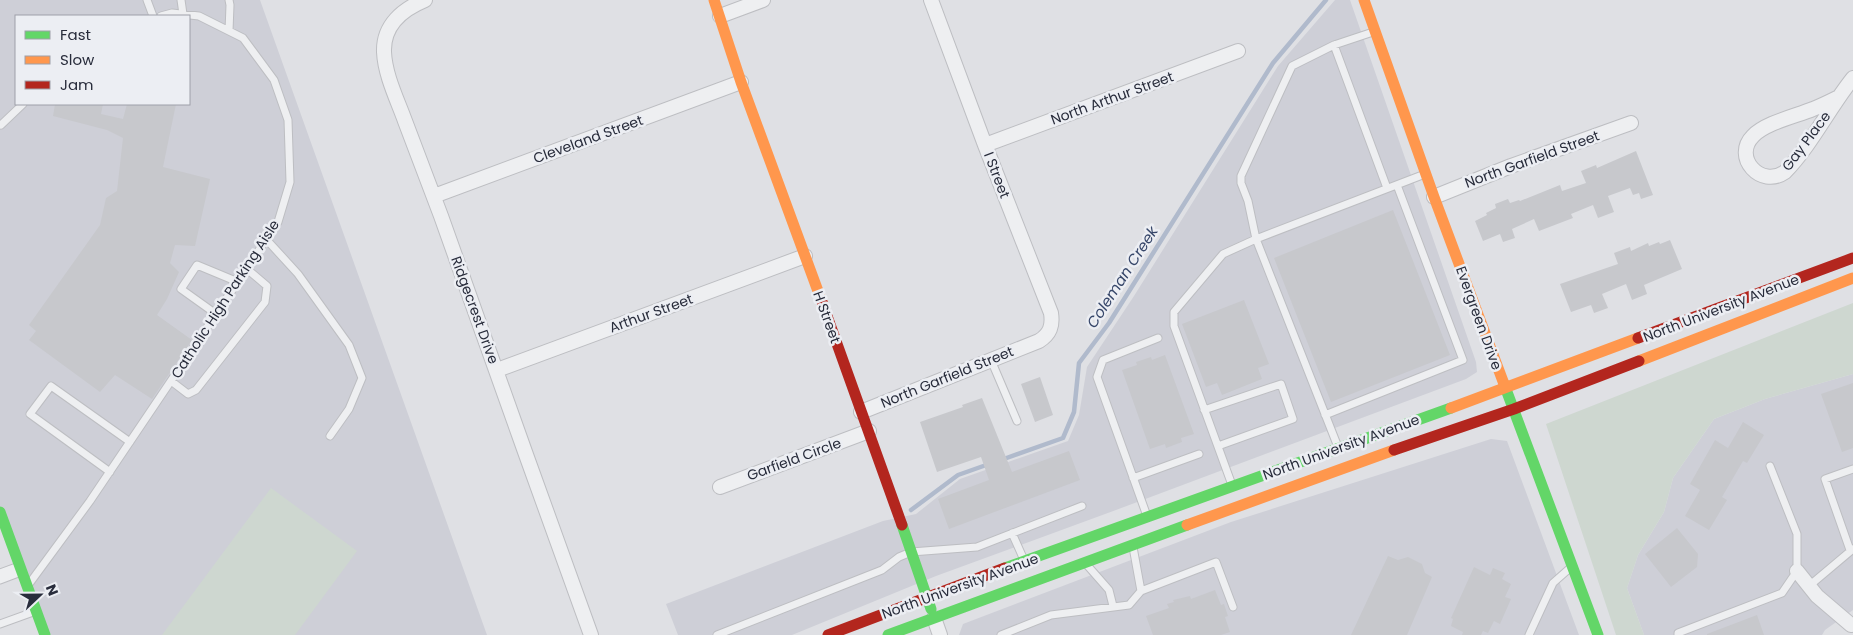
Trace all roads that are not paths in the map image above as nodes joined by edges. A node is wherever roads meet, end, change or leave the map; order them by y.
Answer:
1 (147, 0) edge
2 (181, 0) edge
3 (229, 0) edge
4 (425, 0) edge
5 (714, 0) edge
6 (763, 0) edge
7 (931, 0) edge
8 (1364, 0) edge
9 (183, 14) junction
10 (153, 15) edge
11 (165, 15) edge
12 (720, 16) junction
13 (229, 31) junction
14 (1375, 31) junction
15 (1334, 45) junction
16 (1238, 51) dead end
17 (1853, 78) edge
18 (741, 82) junction
19 (1837, 98) junction
20 (22, 105) edge
21 (1631, 123) dead end
22 (1, 126) dead end
23 (985, 145) junction
24 (1426, 174) junction
25 (1397, 185) junction
26 (1387, 188) junction
27 (434, 196) junction
28 (1434, 197) junction
29 (266, 239) junction
30 (1256, 239) junction
31 (805, 256) junction
32 (1853, 258) edge
33 (247, 269) junction
34 (1853, 278) edge
35 (238, 282) junction
36 (216, 314) junction
37 (1158, 338) dead end
38 (1034, 343) joint
39 (991, 360) junction
40 (496, 370) junction
41 (171, 381) junction
42 (1505, 388) junction
43 (1514, 409) junction
44 (1204, 410) junction
45 (861, 412) junction
46 (1325, 415) junction
47 (1017, 421) dead end
48 (868, 431) junction
49 (330, 436) dead end
50 (130, 442) junction
51 (1218, 446) junction
52 (1338, 448) junction
53 (1199, 454) dead end
54 (1770, 466) dead end
55 (1853, 469) edge
56 (110, 472) junction
57 (1133, 478) junction
58 (1232, 486) junction
59 (720, 487) dead end
60 (1082, 506) dead end
61 (0, 512) edge
62 (1147, 517) junction
63 (1012, 533) junction
64 (1133, 546) junction
65 (1852, 549) edge
66 (911, 552) junction
67 (1024, 562) junction
68 (1085, 563) junction
69 (1573, 566) junction
70 (21, 569) junction
71 (1797, 571) junction
72 (0, 574) edge
73 (0, 580) edge
74 (27, 586) junction
75 (1808, 586) junction
76 (1141, 591) junction
77 (926, 597) junction
78 (1113, 606) junction
79 (1234, 607) dead end
80 (36, 611) junction
81 (934, 618) junction
82 (0, 624) edge
83 (1849, 628) edge
84 (45, 635) edge
85 (591, 635) edge
86 (717, 635) edge
87 (828, 635) edge
88 (888, 635) edge
89 (940, 635) edge
90 (1001, 635) edge
91 (1529, 635) edge
92 (1598, 635) edge
93 (1678, 635) edge

1 - 10 lane
2 - 9 lane
3 - 13 lane
4 - 27 street, Ridgecrest Drive
5 - 12 main road, H Street
6 - 12 street
7 - 23 street, I Street
8 - 14 main road, Evergreen Drive
9 - 11 lane, Catholic High Parking Aisle
9 - 13 lane, Catholic High Parking Aisle
12 - 18 main road, H Street
13 - 29 lane, Catholic High Parking Aisle
14 - 15 lane
14 - 24 main road, Evergreen Drive
15 - 26 lane
15 - 30 lane
16 - 23 street, North Arthur Street
17 - 19 street, Gay Place
18 - 27 street, Cleveland Street
18 - 31 main road, H Street
19 - 19 street, Gay Place
20 - 22 lane
21 - 28 street, North Garfield Street
23 - 38 street, I Street
24 - 25 lane
24 - 28 main road, Evergreen Drive
25 - 26 lane
25 - 46 lane
26 - 30 lane
27 - 40 street, Ridgecrest Drive
28 - 42 main road, Evergreen Drive
29 - 33 lane, Catholic High Parking Aisle
29 - 49 lane
30 - 44 lane
30 - 46 lane
31 - 40 street, Arthur Street
31 - 45 main road, H Street
32 - 42 main road, North University Avenue
33 - 35 lane, Catholic High Parking Aisle
33 - 41 lane
34 - 43 main road, North University Avenue
35 - 36 lane, Catholic High Parking Aisle
35 - 36 lane
36 - 41 lane, Catholic High Parking Aisle
37 - 57 lane
38 - 39 street, North Garfield Street
39 - 45 street, North Garfield Street
39 - 47 lane
40 - 85 street, Ridgecrest Drive
41 - 50 lane, Catholic High Parking Aisle
42 - 43 main road, Evergreen Drive
42 - 52 main road, North University Avenue
43 - 64 main road, North University Avenue
43 - 69 main road, Evergreen Drive
44 - 51 lane
44 - 51 lane
45 - 48 main road, H Street
46 - 52 lane
48 - 59 street, Garfield Circle
48 - 66 main road, H Street
50 - 56 lane, Catholic High Parking Aisle
50 - 56 lane
51 - 58 lane
52 - 58 main road, North University Avenue
53 - 57 lane
54 - 71 lane
55 - 65 lane
56 - 74 lane, Catholic High Parking Aisle
57 - 62 lane
58 - 62 main road, North University Avenue
60 - 63 lane
61 - 70 main road
62 - 67 main road, North University Avenue
63 - 66 lane
63 - 67 lane
64 - 68 main road, North University Avenue
64 - 76 lane
65 - 75 lane
66 - 77 main road, H Street
66 - 86 lane
67 - 77 main road, North University Avenue
68 - 78 lane
68 - 81 main road, North University Avenue
69 - 91 lane
69 - 92 main road, Evergreen Drive
70 - 72 lane
70 - 73 lane
70 - 74 main road
71 - 75 street
71 - 93 lane
74 - 80 main road
75 - 83 street
76 - 78 lane
76 - 79 lane
77 - 81 main road, H Street
77 - 87 main road, North University Avenue
78 - 90 lane
80 - 82 lane
80 - 84 main road
81 - 88 main road, North University Avenue
81 - 89 street, H Street

